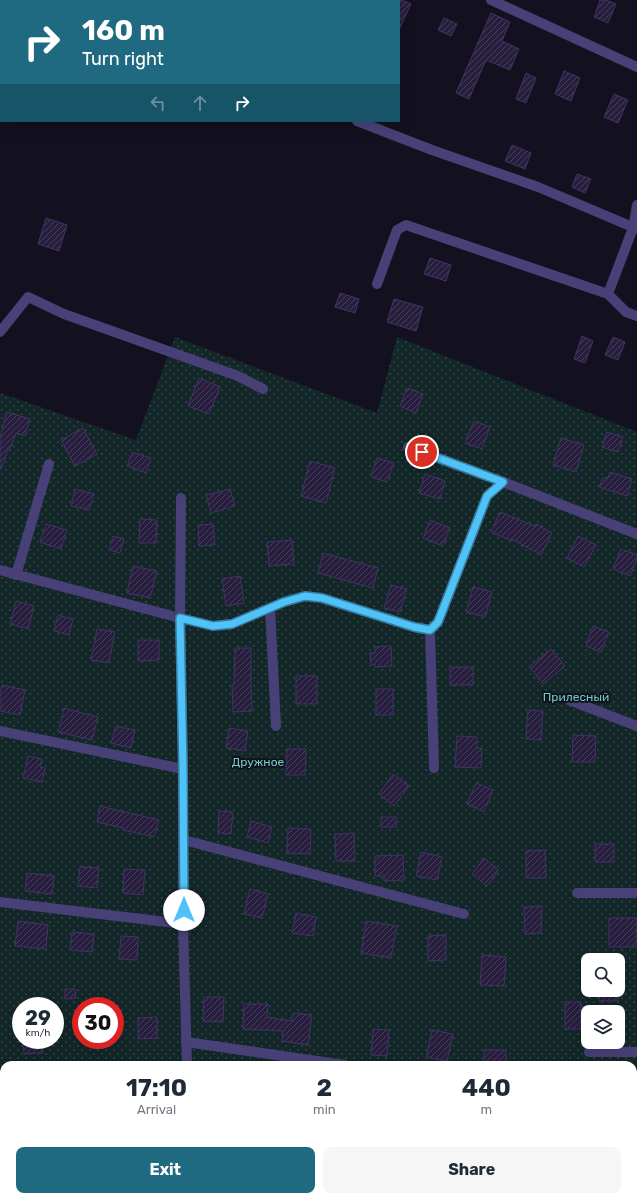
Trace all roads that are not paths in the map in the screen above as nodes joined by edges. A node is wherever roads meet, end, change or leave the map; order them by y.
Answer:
1 (491, 0) edge
2 (637, 67) edge
3 (360, 122) edge
4 (637, 205) edge
5 (635, 228) edge
6 (377, 284) dead end
7 (608, 294) junction
8 (637, 316) edge
9 (0, 332) edge
10 (263, 389) dead end
11 (408, 447) dead end
12 (49, 464) dead end
13 (503, 482) junction
14 (181, 498) dead end
15 (637, 534) edge
16 (0, 570) edge
17 (16, 575) junction
18 (270, 608) junction
19 (180, 618) junction
20 (430, 630) junction
21 (569, 700) dead end
22 (276, 726) dead end
23 (637, 726) edge
24 (0, 731) edge
25 (434, 768) dead end
26 (183, 769) junction
27 (184, 840) junction
28 (637, 893) edge
29 (577, 894) dead end
30 (0, 902) edge
31 (464, 914) dead end
32 (183, 924) junction
33 (186, 1042) junction
34 (589, 1052) dead end
35 (637, 1052) edge
36 (186, 1061) edge
37 (317, 1061) edge

1 - 2 street
3 - 5 street
4 - 5 street
5 - 7 street
6 - 7 street
7 - 8 street
9 - 10 street
11 - 13 street
12 - 17 street
13 - 15 street
13 - 20 street
14 - 19 street
16 - 17 street
17 - 19 street
18 - 19 street
18 - 20 street
18 - 22 street
19 - 26 street
20 - 25 street
21 - 23 street
24 - 26 street
26 - 27 street
27 - 31 street
27 - 32 street
28 - 29 street
30 - 32 street
32 - 33 street
33 - 36 street
33 - 37 street
34 - 35 street

